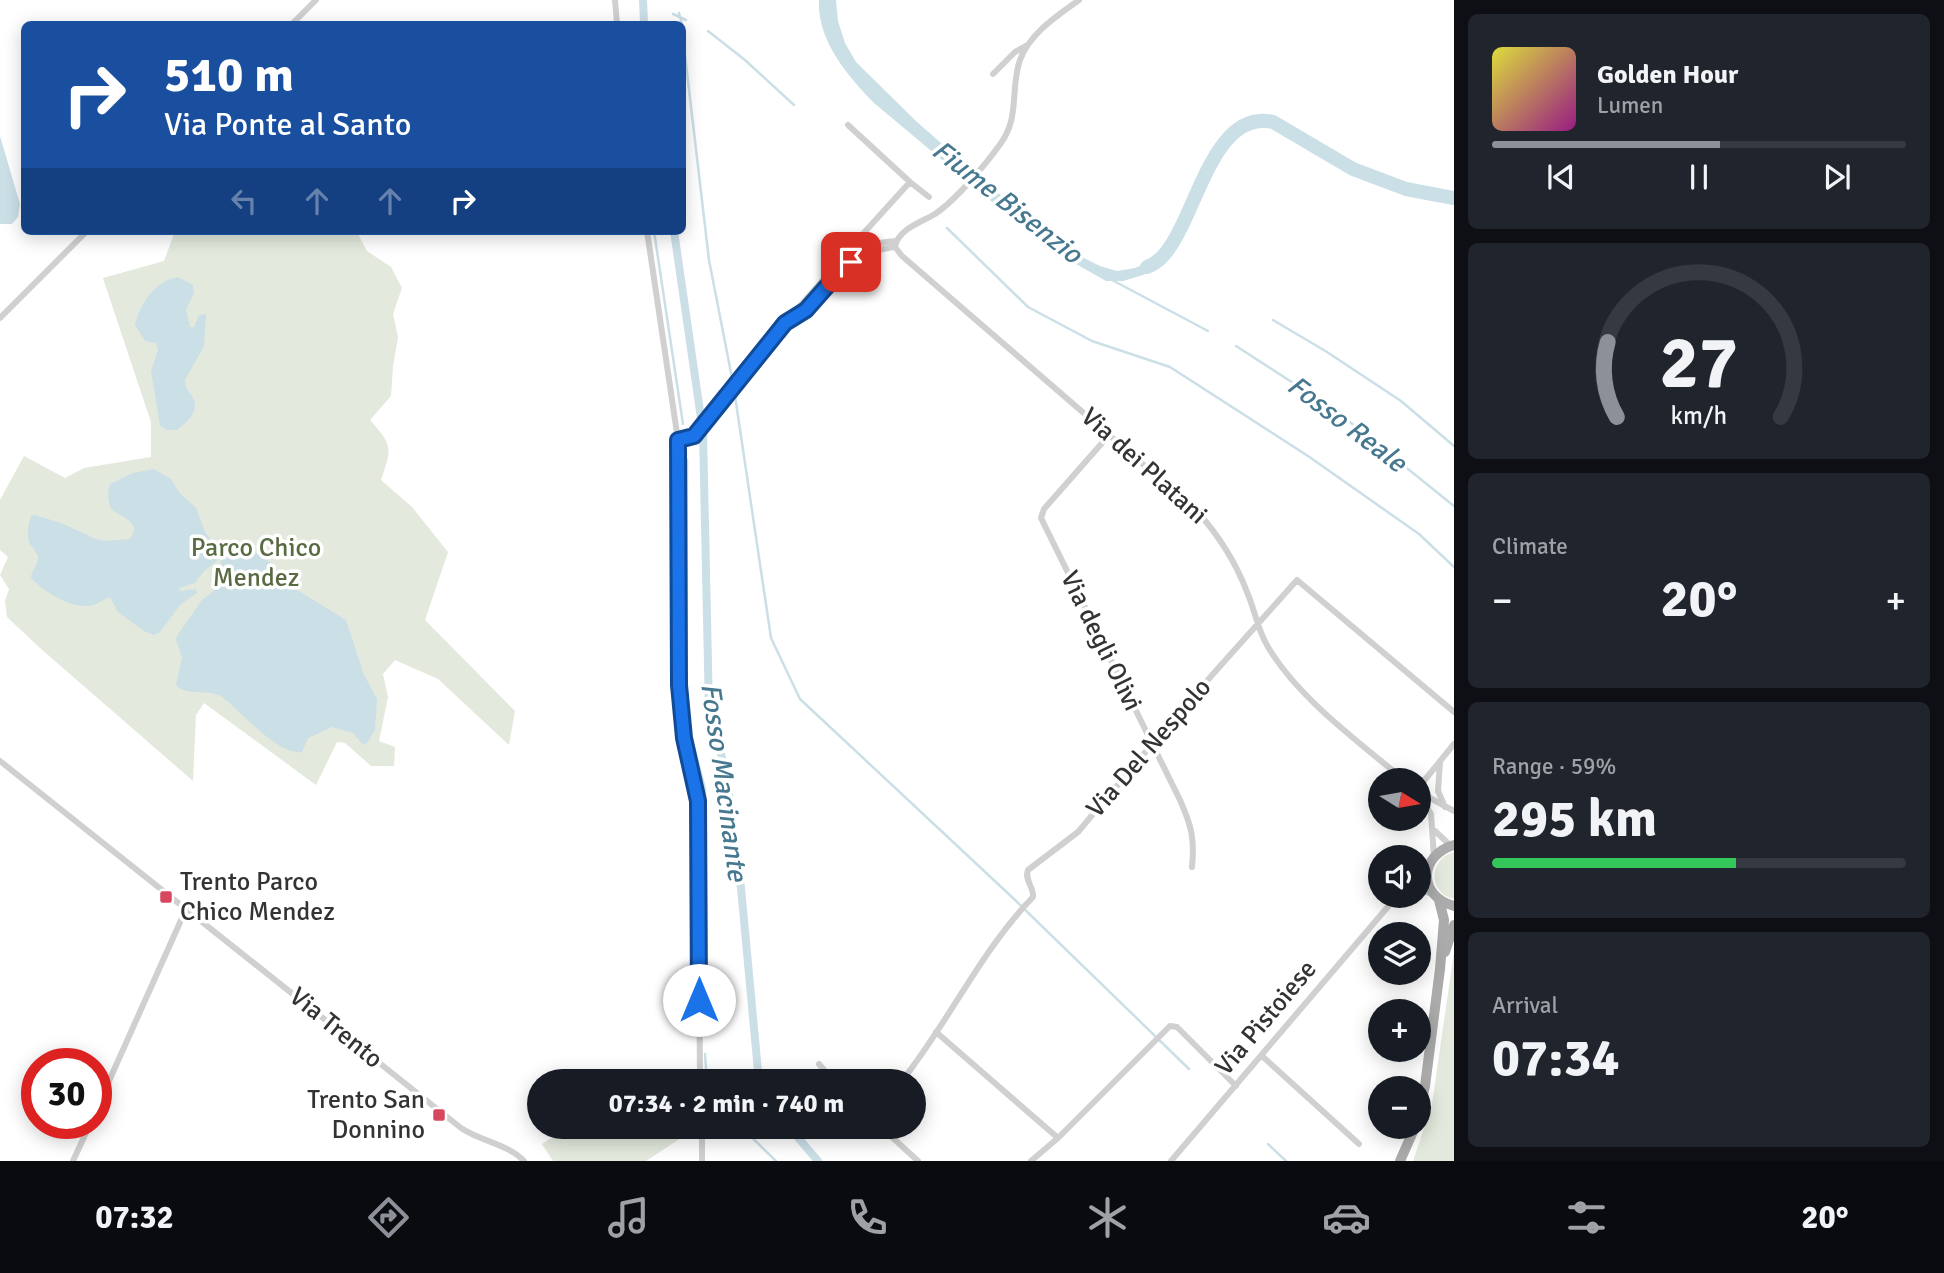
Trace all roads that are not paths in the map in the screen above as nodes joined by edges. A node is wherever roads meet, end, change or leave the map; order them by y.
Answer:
1 (316, 0) edge
2 (615, 0) edge
3 (1079, 0) edge
4 (295, 21) edge
5 (617, 21) edge
6 (1026, 46) junction
7 (993, 74) dead end
8 (848, 125) dead end
9 (910, 181) junction
10 (929, 197) dead end
11 (83, 235) edge
12 (648, 235) edge
13 (895, 244) junction
14 (856, 255) junction
15 (0, 318) edge
16 (1110, 434) junction
17 (678, 440) junction
18 (1258, 625) junction
19 (1454, 712) edge
20 (1454, 744) edge
21 (1151, 745) junction
22 (0, 761) edge
23 (1440, 761) junction
24 (1391, 768) edge
25 (1432, 771) edge
26 (1432, 800) edge
27 (1445, 807) junction
28 (1454, 811) edge
29 (1432, 820) edge
30 (1434, 829) junction
31 (1453, 846) edge
32 (1434, 857) junction
33 (1431, 862) edge
34 (1192, 867) dead end
35 (1431, 889) edge
36 (1431, 895) edge
37 (1435, 897) junction
38 (1454, 906) edge
39 (1388, 908) edge
40 (186, 909) junction
41 (1454, 925) edge
42 (1440, 969) junction
43 (936, 1032) junction
44 (1262, 1056) junction
45 (819, 1064) dead end
46 (701, 1069) edge
47 (823, 1069) edge
48 (910, 1069) edge
49 (112, 1074) edge
50 (1427, 1076) edge
51 (1236, 1086) junction
52 (1058, 1138) junction
53 (83, 1139) edge
54 (702, 1139) edge
55 (894, 1139) edge
56 (1410, 1139) edge
57 (1359, 1144) dead end
58 (73, 1161) edge
59 (524, 1161) edge
60 (702, 1161) edge
61 (918, 1161) edge
62 (1031, 1161) edge
63 (1171, 1161) edge
64 (1400, 1161) edge

1 - 4 street
2 - 5 street
3 - 6 street
6 - 7 street
6 - 13 street
8 - 9 street
9 - 10 street
9 - 14 street
11 - 15 street
12 - 17 street
13 - 14 street
13 - 16 street, Via dei Platani
14 - 17 street
16 - 18 street, Via dei Platani
16 - 21 street, Via degli Olivi
17 - 46 street
18 - 19 street, Via Del Nespolo
18 - 21 street, Via Del Nespolo
18 - 24 street, Via dei Platani
20 - 23 street
21 - 34 street, Via degli Olivi
21 - 43 street, Via Del Nespolo
22 - 40 street, Via Trento
23 - 25 street
23 - 27 street
26 - 27 street
27 - 28 street
29 - 30 street
30 - 31 street
30 - 32 street
31 - 32 main road
32 - 33 main road
35 - 37 main road
36 - 37 street
37 - 38 main road
37 - 42 main road
39 - 44 street, Via Pistoiese
40 - 49 street
40 - 59 street, Via Trento
41 - 42 main road
42 - 50 main road
43 - 48 street
43 - 52 street
44 - 51 street, Via Pistoiese
44 - 57 street
45 - 47 street
51 - 52 street
51 - 63 street, Via Pistoiese
52 - 62 street
53 - 58 street
54 - 60 street
55 - 61 street
56 - 64 main road

